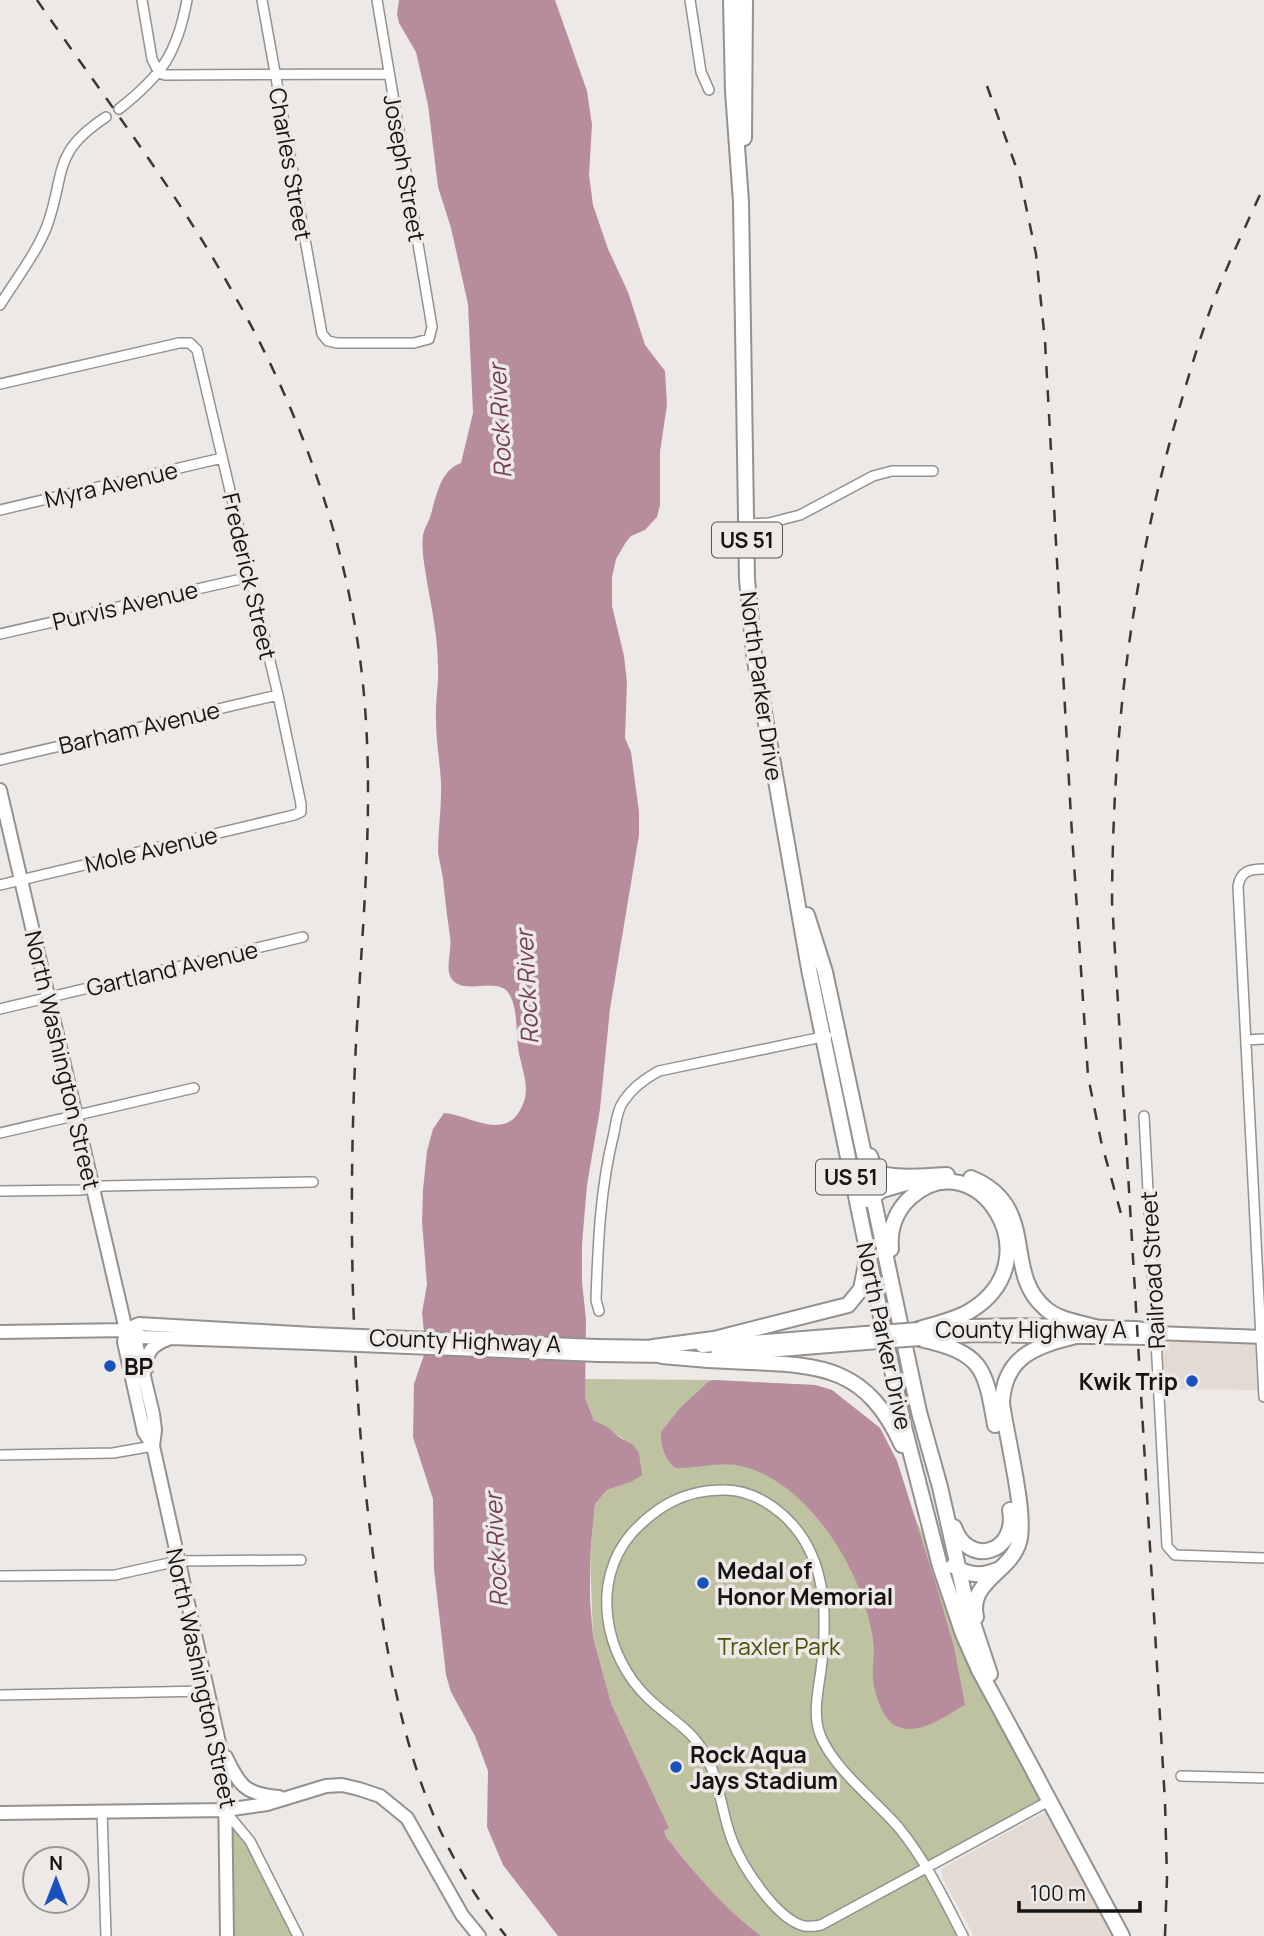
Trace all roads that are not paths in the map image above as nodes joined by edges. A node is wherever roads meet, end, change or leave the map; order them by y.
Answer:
1 (142, 0) edge
2 (187, 0) edge
3 (262, 0) edge
4 (377, 0) edge
5 (690, 0) edge
6 (731, 0) edge
7 (745, 0) edge
8 (159, 73) junction
9 (389, 74) junction
10 (275, 75) junction
11 (709, 90) dead end
12 (119, 108) dead end
13 (106, 117) dead end
14 (740, 202) junction
15 (0, 305) edge
16 (320, 328) joint
17 (0, 384) edge
18 (222, 458) junction
19 (933, 471) dead end
20 (0, 510) edge
21 (747, 524) junction
22 (250, 577) junction
23 (0, 634) edge
24 (278, 695) junction
25 (0, 760) edge
26 (0, 790) edge
27 (301, 812) joint
28 (1264, 869) edge
29 (793, 874) junction
30 (21, 879) junction
31 (0, 884) edge
32 (303, 937) dead end
33 (48, 998) junction
34 (0, 1009) edge
35 (839, 1034) junction
36 (822, 1037) junction
37 (1264, 1039) edge
38 (1246, 1040) junction
39 (194, 1088) dead end
40 (75, 1115) junction
41 (1144, 1116) dead end
42 (856, 1119) junction
43 (0, 1133) edge
44 (938, 1175) junction
45 (313, 1182) dead end
46 (93, 1188) junction
47 (0, 1191) edge
48 (872, 1196) junction
49 (860, 1217) junction
50 (867, 1252) junction
51 (895, 1296) junction
52 (599, 1311) dead end
53 (1095, 1327) junction
54 (126, 1330) junction
55 (0, 1332) edge
56 (1155, 1333) junction
57 (920, 1334) junction
58 (1076, 1336) junction
59 (1263, 1336) edge
60 (170, 1338) junction
61 (313, 1339) junction
62 (658, 1352) junction
63 (149, 1397) junction
64 (1264, 1397) edge
65 (153, 1446) junction
66 (0, 1455) edge
67 (917, 1478) junction
68 (940, 1487) junction
69 (933, 1537) junction
70 (1264, 1558) edge
71 (301, 1560) dead end
72 (178, 1561) junction
73 (958, 1569) junction
74 (1000, 1569) junction
75 (0, 1576) edge
76 (981, 1646) junction
77 (208, 1691) junction
78 (0, 1695) edge
79 (219, 1740) junction
80 (1181, 1776) dead end
81 (1264, 1778) edge
82 (1038, 1779) junction
83 (290, 1797) junction
84 (1049, 1801) junction
85 (225, 1810) junction
86 (103, 1811) junction
87 (0, 1813) edge
88 (927, 1867) junction
89 (106, 1936) edge
90 (227, 1936) edge
91 (298, 1936) edge
92 (479, 1936) edge
93 (964, 1936) edge
94 (1122, 1936) edge

1 - 8 street
2 - 8 street
3 - 10 street, Charles Street
4 - 9 street, Joseph Street
5 - 11 street
6 - 14 main road, North Parker Drive / US 51
7 - 14 main road, North Parker Drive / US 51
8 - 10 street
8 - 12 street
9 - 10 street
9 - 16 street, Joseph Street
10 - 16 street, Charles Street
13 - 15 street
14 - 21 main road, North Parker Drive / US 51
17 - 18 street, Frederick Street
18 - 20 street, Myra Avenue
18 - 22 street, Frederick Street
19 - 21 street
21 - 29 main road, North Parker Drive / US 51
22 - 23 street, Purvis Avenue
22 - 24 street, Frederick Street
24 - 25 street, Barham Avenue
24 - 27 street, Frederick Street
26 - 30 main road, North Washington Street
27 - 30 street, Mole Avenue
28 - 38 street
29 - 35 main road, North Parker Drive / US 51
29 - 36 main road, North Parker Drive / US 51
30 - 31 street, Mole Avenue
30 - 33 main road, North Washington Street
32 - 33 street, Gartland Avenue
33 - 34 street, Gartland Avenue
33 - 40 main road, North Washington Street
35 - 36 street
35 - 42 main road, North Parker Drive / US 51
36 - 49 main road, North Parker Drive / US 51
36 - 52 street
37 - 38 street
38 - 59 street
39 - 40 street
40 - 43 street
40 - 46 main road, North Washington Street
41 - 56 street, Railroad Street
42 - 44 main road
42 - 48 main road, North Parker Drive / US 51
44 - 48 main road
44 - 53 main road
45 - 46 street
46 - 47 street
46 - 54 main road, North Washington Street
48 - 49 main road
48 - 51 main road, North Parker Drive / US 51
49 - 50 main road, North Parker Drive / US 51
50 - 62 main road
50 - 67 main road, North Parker Drive / US 51
51 - 57 main road
51 - 68 main road, North Parker Drive / US 51
53 - 56 main road, County Highway A
53 - 57 main road, County Highway A
54 - 55 main road
54 - 60 main road
54 - 61 main road
54 - 63 main road, North Washington Street
54 - 65 main road, North Washington Street
56 - 58 main road, County Highway A
56 - 59 main road
56 - 70 street, Railroad Street
57 - 58 main road, County Highway A
57 - 62 main road, County Highway A, bridge
57 - 68 main road
58 - 74 main road
59 - 64 street
60 - 61 main road
60 - 63 main road
61 - 62 main road, County Highway A, bridge
62 - 67 main road
63 - 65 main road, North Washington Street
65 - 66 street
65 - 72 main road, North Washington Street
67 - 69 main road, North Parker Drive / US 51
68 - 73 main road, North Parker Drive / US 51
69 - 73 main road
69 - 82 main road, North Parker Drive / US 51
71 - 72 street
72 - 75 street
72 - 77 main road, North Washington Street
73 - 74 main road
73 - 76 main road, North Parker Drive / US 51
74 - 76 main road
76 - 82 main road, North Parker Drive / US 51
77 - 78 street
77 - 79 main road, North Washington Street
79 - 83 main road
79 - 85 main road, North Washington Street
80 - 81 street
82 - 84 main road, North Parker Drive / US 51
83 - 85 main road
83 - 92 main road
84 - 88 street
84 - 94 main road, North Parker Drive / US 51
85 - 86 main road
85 - 90 main road
85 - 91 street, North Washington Street
86 - 87 main road
86 - 89 street
88 - 88 street
88 - 93 street

